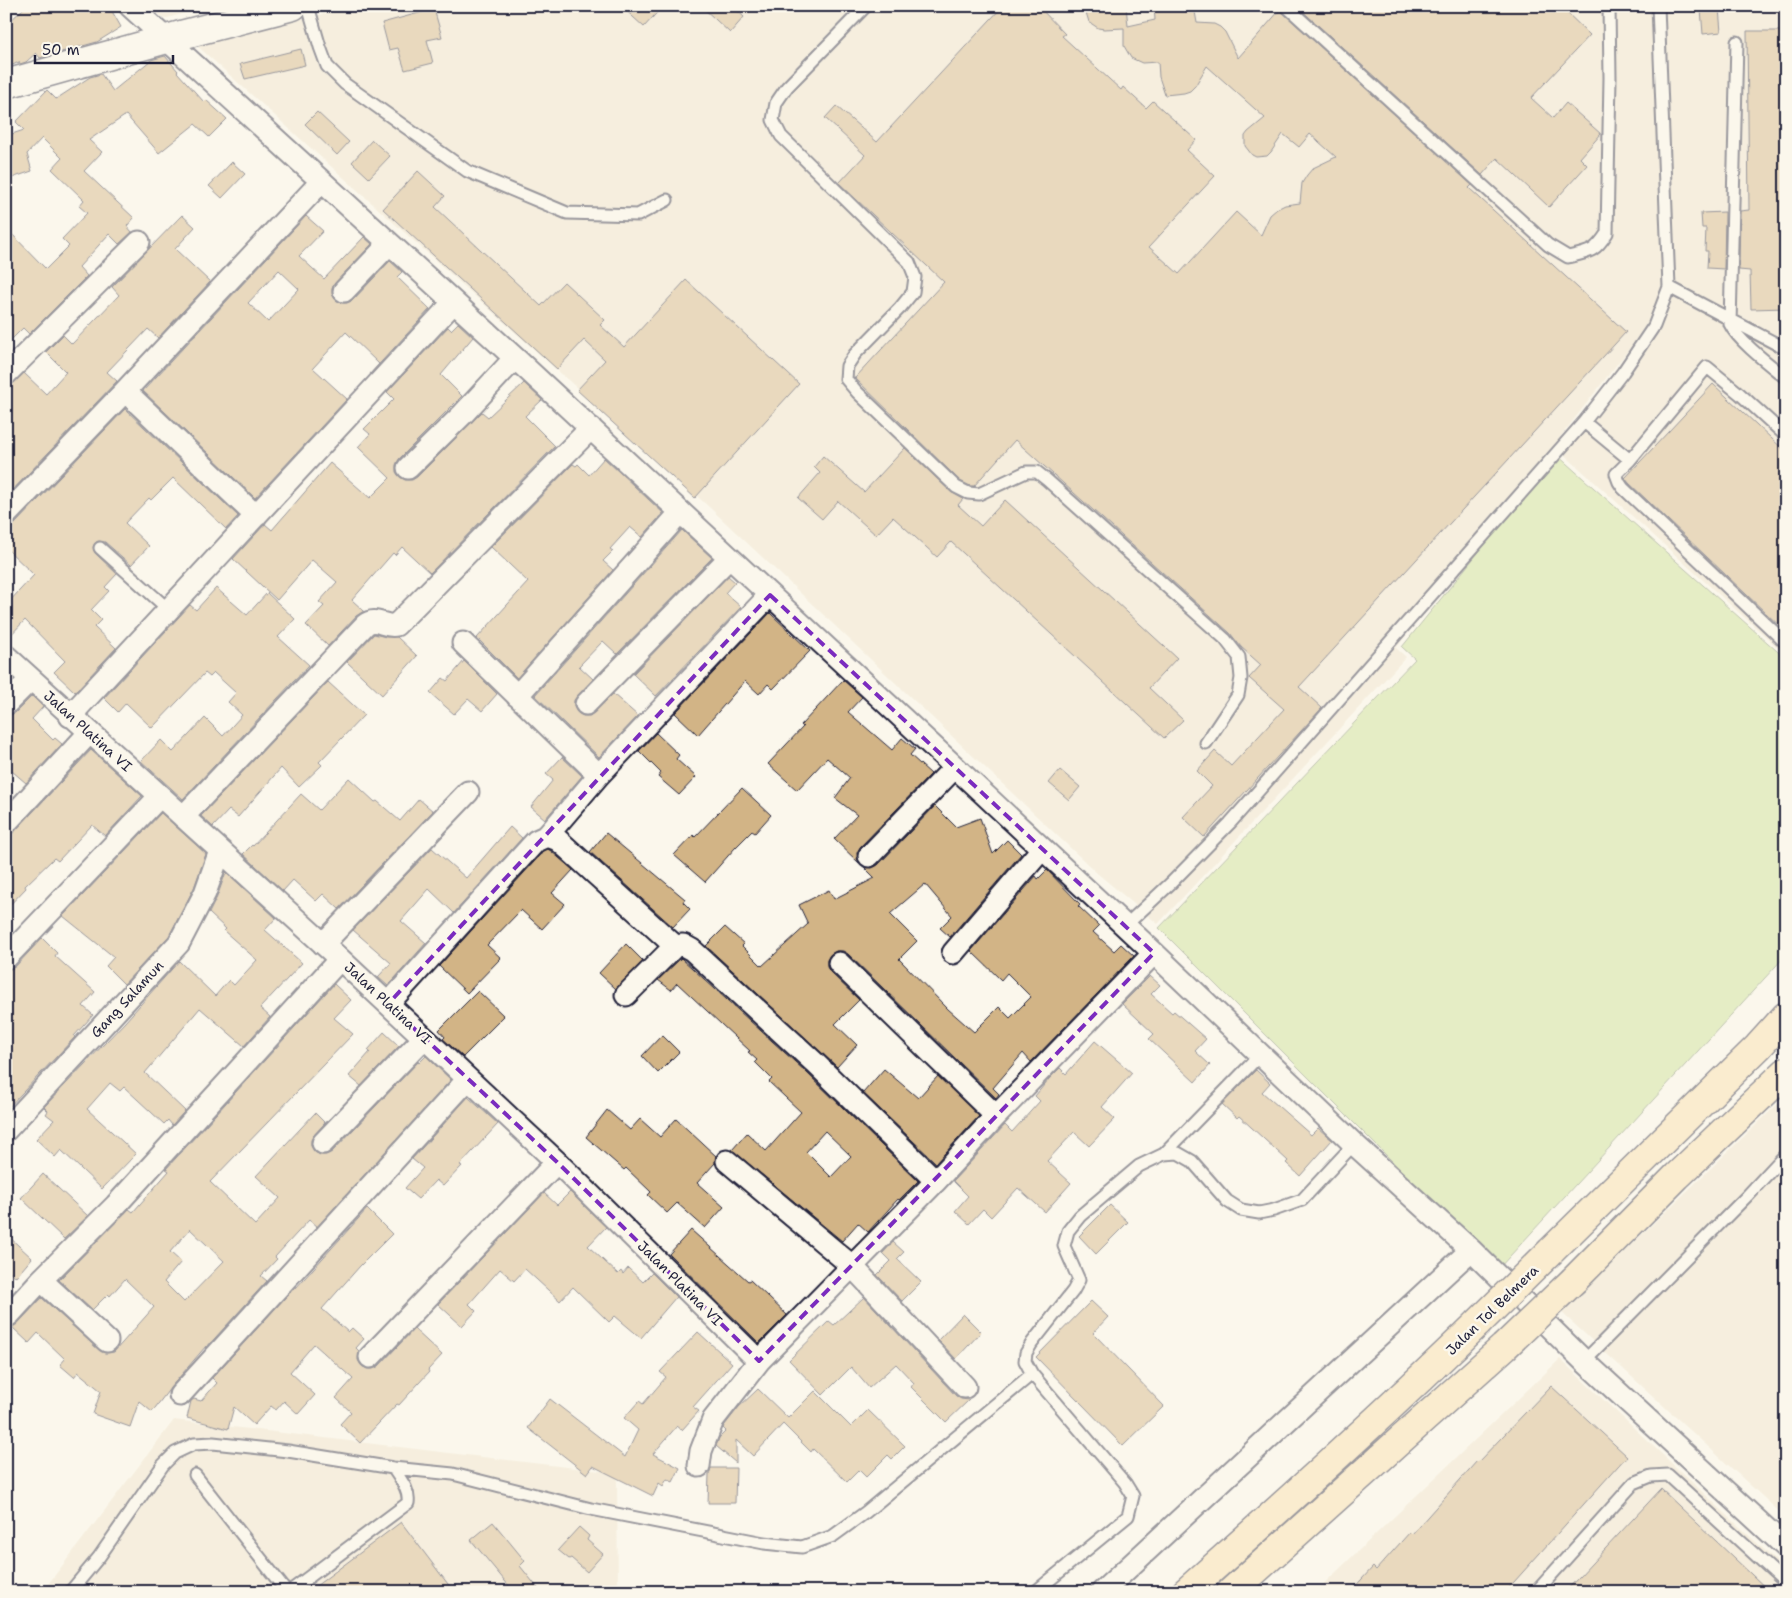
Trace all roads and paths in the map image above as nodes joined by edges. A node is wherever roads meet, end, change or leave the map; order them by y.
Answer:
1 (130, 6) edge
2 (308, 6) edge
3 (866, 6) edge
4 (1286, 6) edge
5 (1609, 6) edge
6 (1658, 6) edge
7 (279, 8) edge
8 (182, 35) junction
9 (1737, 42) dead end
10 (6, 84) edge
11 (320, 182) junction
12 (667, 200) dead end
13 (139, 242) dead end
14 (389, 244) junction
15 (1669, 287) junction
16 (344, 291) dead end
17 (454, 303) junction
18 (1730, 319) junction
19 (1786, 349) edge
20 (515, 358) junction
21 (6, 374) edge
22 (1786, 378) edge
23 (125, 392) junction
24 (1584, 422) junction
25 (590, 428) junction
26 (1786, 436) edge
27 (1630, 460) junction
28 (408, 468) dead end
29 (680, 512) junction
30 (6, 515) edge
31 (256, 516) junction
32 (100, 548) dead end
33 (729, 558) junction
34 (770, 595) junction
35 (168, 610) junction
36 (463, 643) dead end
37 (1786, 643) edge
38 (6, 656) edge
39 (31, 679) junction
40 (517, 696) junction
41 (6, 704) edge
42 (586, 704) dead end
43 (70, 716) junction
44 (90, 732) junction
45 (1206, 742) dead end
46 (954, 767) junction
47 (599, 775) junction
48 (468, 792) dead end
49 (160, 796) junction
50 (183, 817) junction
51 (6, 823) edge
52 (547, 836) junction
53 (1042, 849) junction
54 (220, 851) junction
55 (869, 856) dead end
56 (1125, 926) junction
57 (323, 944) junction
58 (675, 946) junction
59 (953, 952) dead end
60 (1154, 953) junction
61 (6, 958) edge
62 (340, 959) junction
63 (838, 963) dead end
64 (626, 995) dead end
65 (388, 1004) junction
66 (1786, 1016) edge
67 (424, 1038) junction
68 (1260, 1054) junction
69 (1786, 1072) edge
70 (468, 1079) junction
71 (996, 1116) junction
72 (6, 1130) edge
73 (323, 1143) dead end
74 (1354, 1144) junction
75 (1164, 1154) junction
76 (1786, 1154) edge
77 (557, 1162) junction
78 (727, 1162) dead end
79 (936, 1181) junction
80 (1471, 1250) junction
81 (852, 1266) junction
82 (41, 1280) junction
83 (10, 1315) dead end
84 (107, 1341) dead end
85 (370, 1357) dead end
86 (759, 1361) junction
87 (1584, 1361) junction
88 (1032, 1374) junction
89 (965, 1387) dead end
90 (180, 1395) dead end
91 (699, 1466) dead end
92 (393, 1468) junction
93 (195, 1475) dead end
94 (1786, 1547) edge
95 (1786, 1583) edge
96 (70, 1592) edge
97 (288, 1592) edge
98 (1036, 1592) edge
99 (1102, 1592) edge
100 (1186, 1592) edge
101 (1231, 1592) edge
102 (1536, 1592) edge

1 - 8 street
2 - 12 lane
3 - 45 lane
4 - 5 lane
6 - 15 lane
7 - 8 street
8 - 10 street
8 - 11 street
9 - 18 lane
11 - 14 street
11 - 23 street
13 - 21 street
14 - 16 street
14 - 17 street
15 - 18 lane
15 - 24 lane
17 - 20 street
17 - 31 street
18 - 19 lane
18 - 22 lane
20 - 25 street
20 - 28 street
23 - 30 street
23 - 31 street
24 - 27 lane
24 - 56 lane
25 - 29 street
25 - 50 street
26 - 27 lane
27 - 37 lane
29 - 33 street
29 - 40 street
31 - 35 street
32 - 35 lane
33 - 34 street
33 - 42 street
34 - 46 street
34 - 47 street
35 - 43 street
36 - 40 street
38 - 39 street, Jalan Platina VI
39 - 41 street
39 - 43 street, Jalan Platina VI
40 - 47 street
43 - 44 street, Jalan Platina VI
44 - 49 street, Jalan Platina VI
44 - 51 street
46 - 53 street
46 - 55 street
47 - 52 street
48 - 57 street
49 - 50 street, Jalan Platina VI
49 - 61 street
50 - 54 street, Jalan Platina VI
52 - 58 street
52 - 65 street
53 - 56 street
53 - 59 street
54 - 57 street, Jalan Platina VI
54 - 72 street, Gang Salamun
56 - 60 street
57 - 62 street, Jalan Platina VI
58 - 64 street
58 - 79 street
60 - 68 street
60 - 71 street
62 - 65 street, Jalan Platina VI
62 - 82 street
63 - 71 street
65 - 67 street, Jalan Platina VI
66 - 100 highway, Jalan Tol Belmera, bridge
67 - 70 street, Jalan Platina VI
67 - 73 street
68 - 74 street
68 - 75 lane
69 - 101 highway, bridge
70 - 77 street, Jalan Platina VI
70 - 90 street
71 - 79 street
74 - 75 lane
74 - 80 street
75 - 88 lane
76 - 87 lane
77 - 85 street
77 - 86 street, Jalan Platina VI
78 - 81 street
79 - 81 street
80 - 87 street
80 - 99 street
81 - 86 street
81 - 89 street
82 - 83 street
82 - 84 street
86 - 91 street
87 - 94 street
88 - 92 lane
88 - 98 lane
92 - 96 lane
92 - 97 lane
93 - 97 lane
95 - 102 lane

